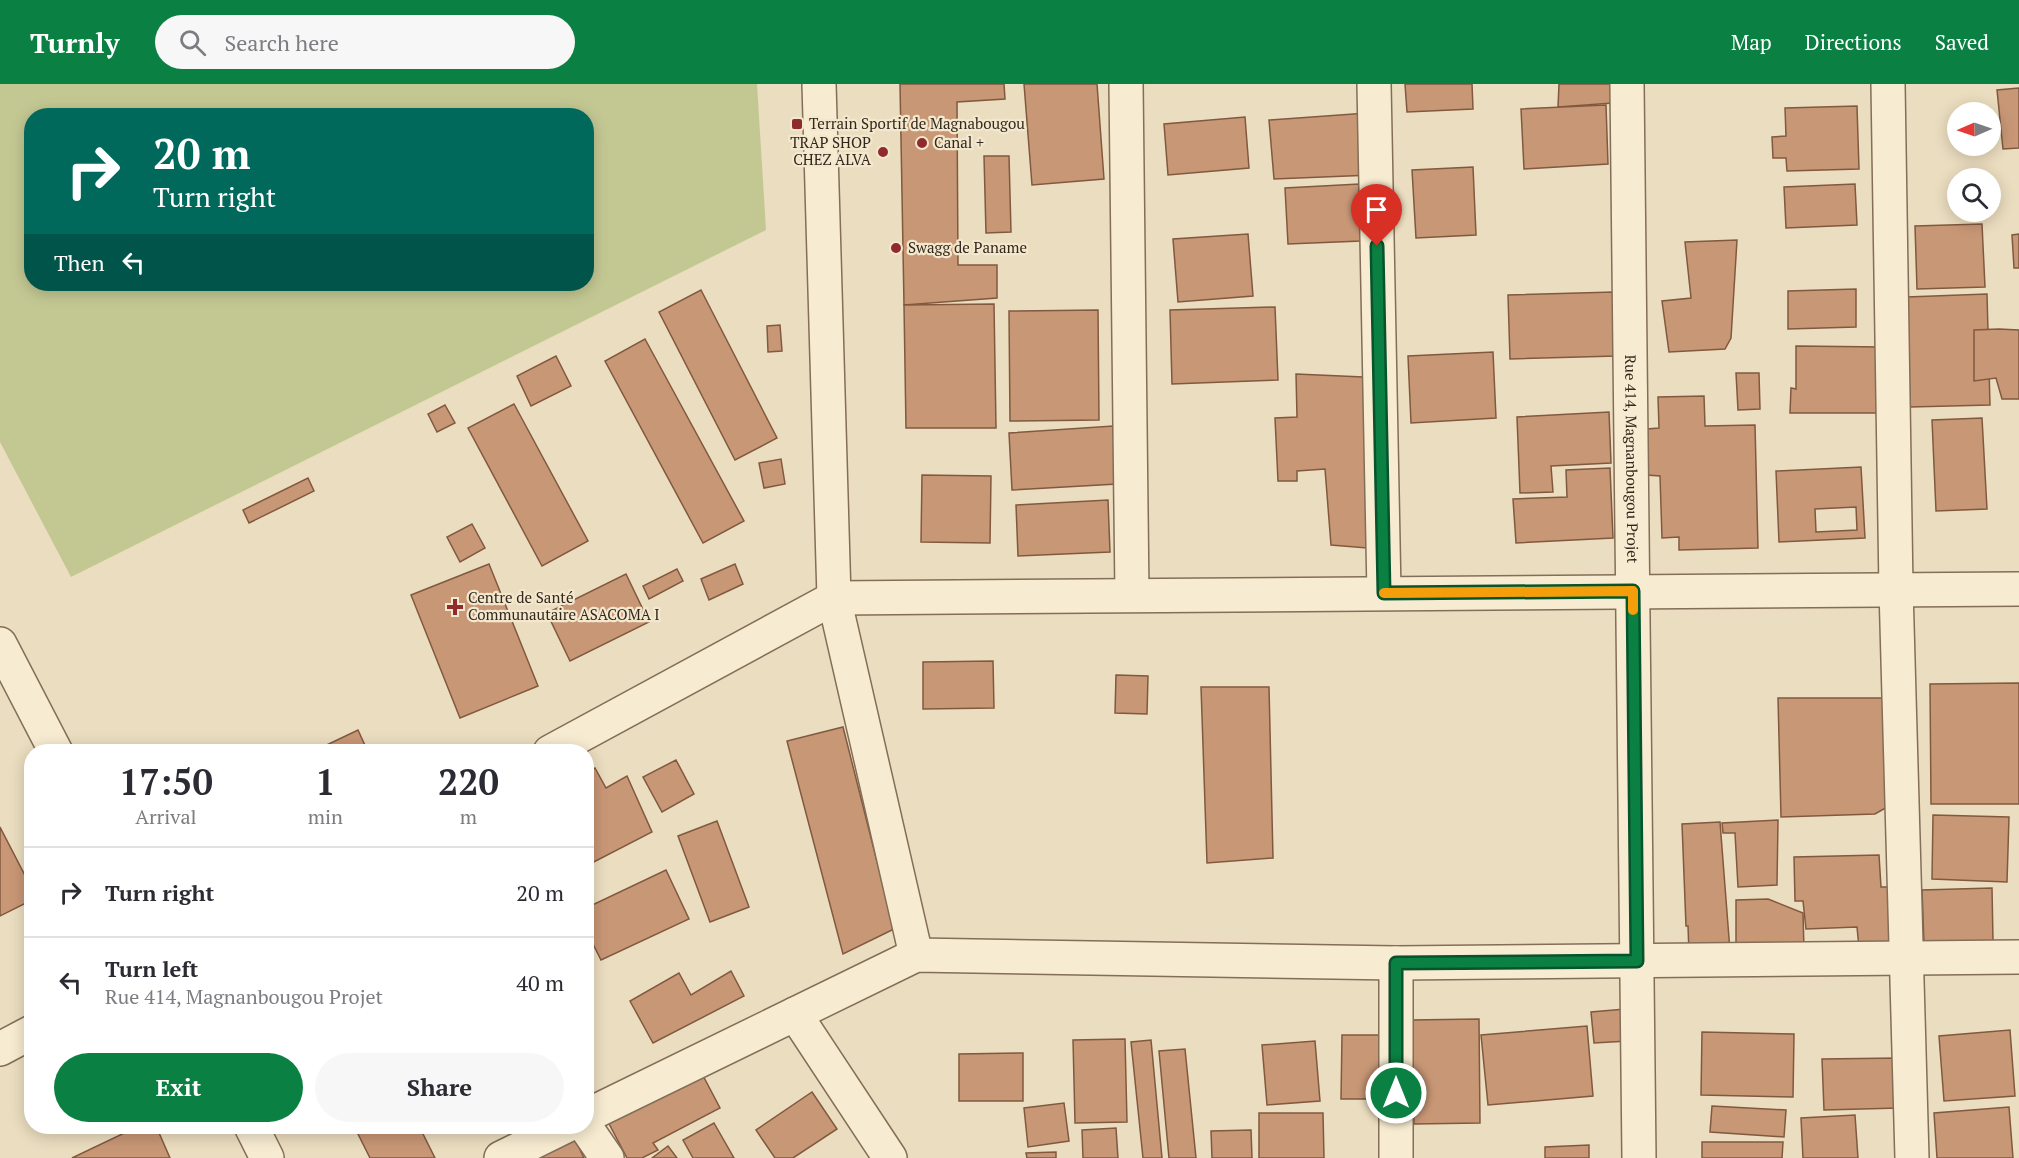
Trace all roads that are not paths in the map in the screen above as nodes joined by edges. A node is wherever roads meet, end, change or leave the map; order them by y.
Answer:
1 (819, 84) edge
2 (1126, 84) edge
3 (1374, 84) edge
4 (1627, 84) edge
5 (1888, 84) edge
6 (1896, 589) junction
7 (2019, 589) edge
8 (1633, 591) junction
9 (1384, 593) junction
10 (1132, 596) junction
11 (834, 598) junction
12 (0, 644) edge
13 (52, 744) edge
14 (565, 744) edge
15 (916, 955) junction
16 (2019, 957) edge
17 (1907, 958) junction
18 (1637, 961) junction
19 (1396, 963) junction
20 (795, 1014) junction
21 (24, 1036) edge
22 (0, 1049) edge
23 (594, 1112) edge
24 (255, 1134) edge
25 (550, 1134) edge
26 (590, 1134) edge
27 (267, 1158) edge
28 (501, 1158) edge
29 (607, 1158) edge
30 (890, 1158) edge
31 (1396, 1158) edge
32 (1639, 1158) edge
33 (1912, 1158) edge

1 - 11 street
2 - 10 street
3 - 9 street
4 - 8 street, Rue 414, Magnanbougou Projet
5 - 6 street
6 - 7 street
6 - 8 street
6 - 17 street
8 - 9 street
8 - 18 street, Rue 414, Magnanbougou Projet
9 - 10 street
10 - 11 street
11 - 14 street
11 - 15 street
12 - 13 street
15 - 19 street
15 - 20 street
16 - 17 street
17 - 18 street
17 - 33 street
18 - 19 street
18 - 32 street, Rue 414, Magnanbougou Projet
19 - 31 street
20 - 23 street
20 - 30 street
21 - 22 street
24 - 27 street
25 - 28 street
26 - 29 street

